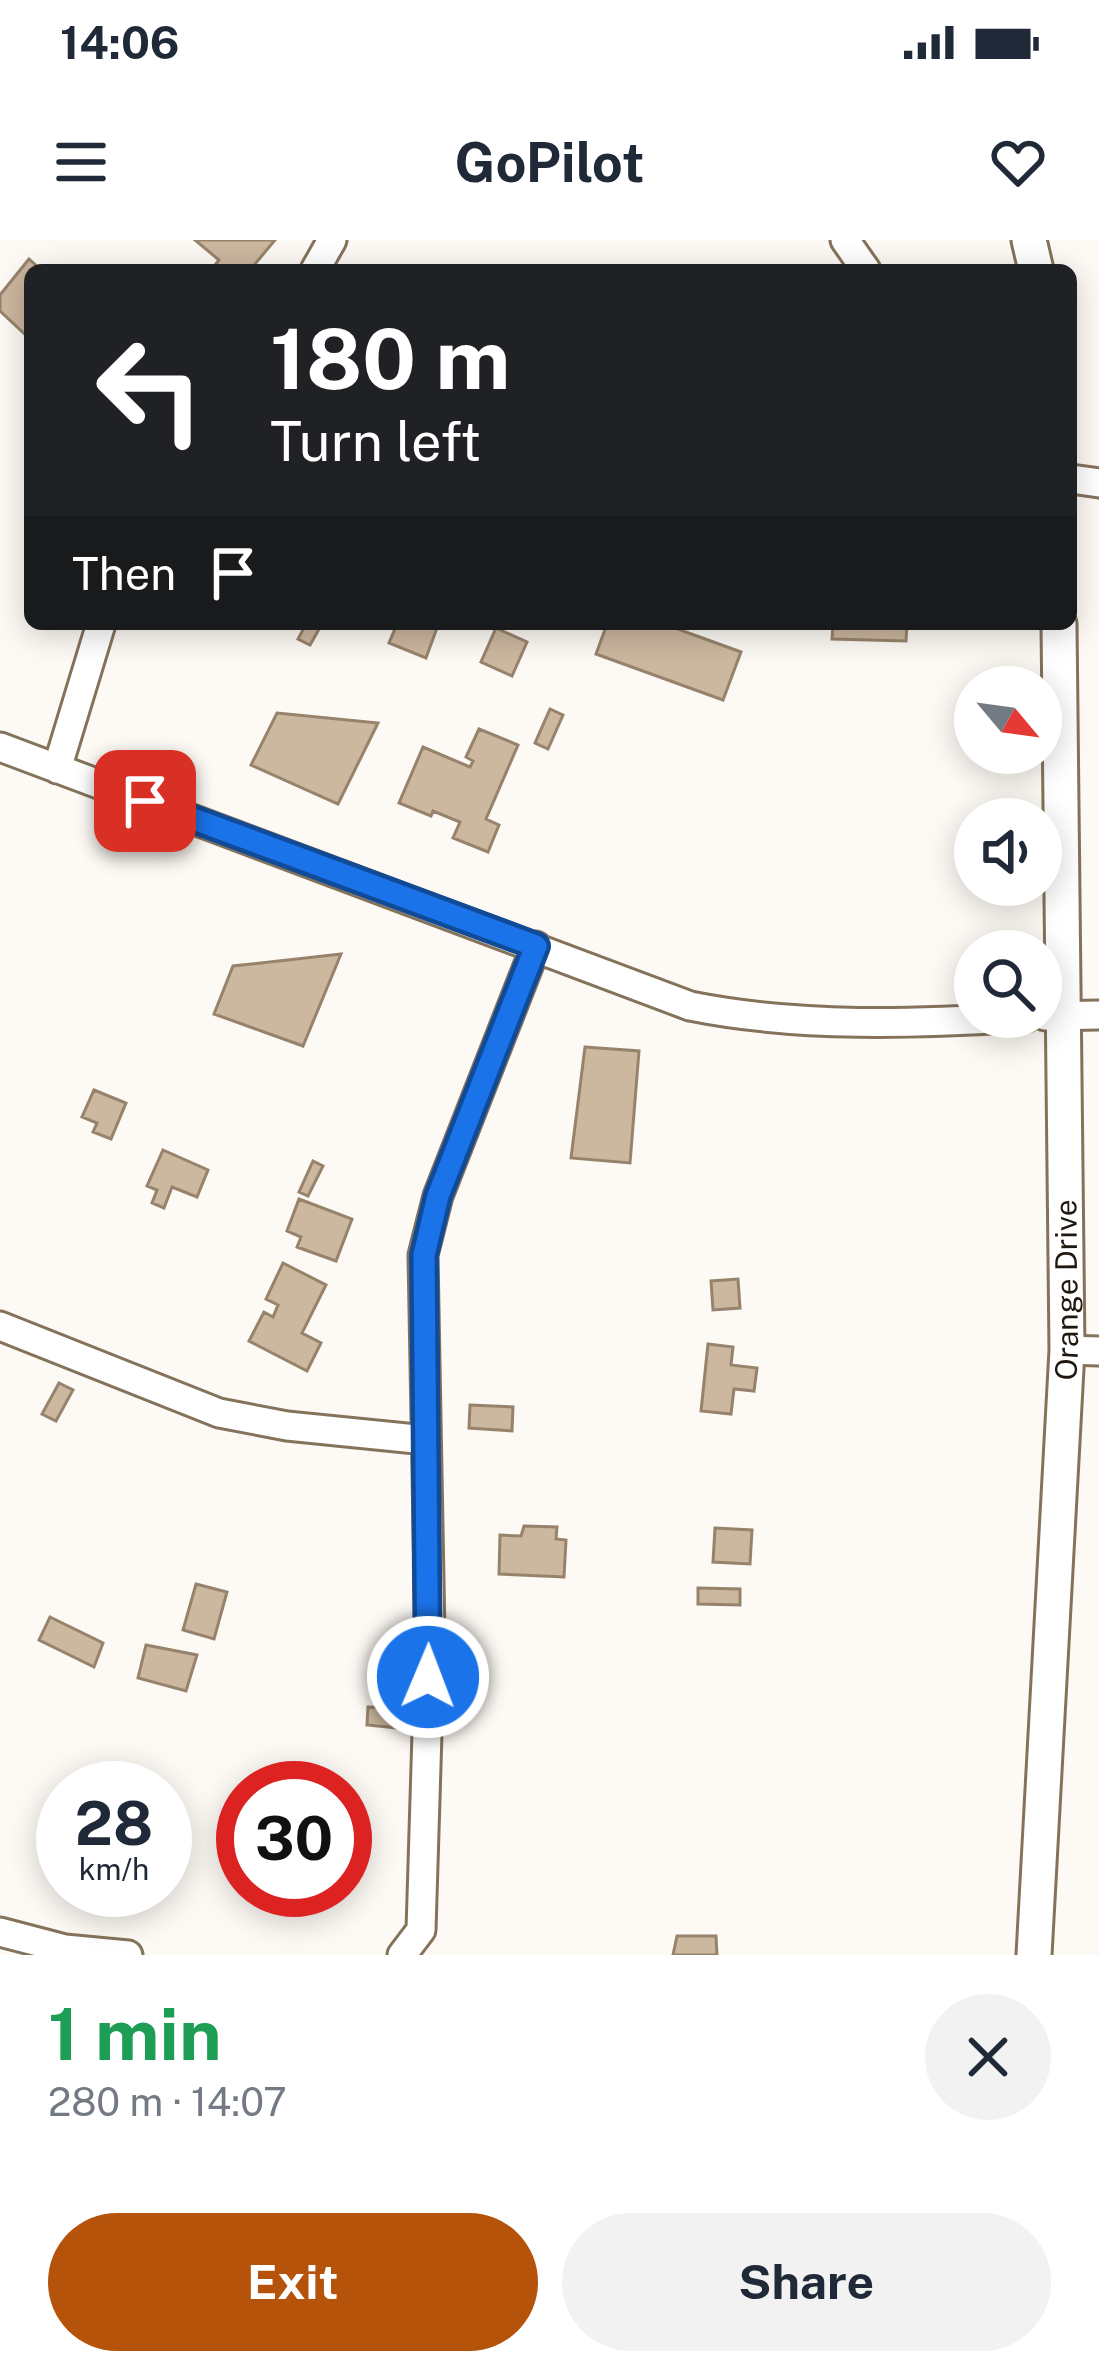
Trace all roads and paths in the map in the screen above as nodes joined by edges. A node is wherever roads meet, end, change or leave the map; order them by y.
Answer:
1 (99, 630) edge
2 (1059, 630) edge
3 (0, 747) edge
4 (57, 769) junction
5 (1053, 930) edge
6 (536, 946) junction
7 (1062, 1016) edge
8 (1099, 1016) edge
9 (954, 1021) edge
10 (1053, 1038) edge
11 (0, 1326) edge
12 (1083, 1351) edge
13 (426, 1440) junction
14 (0, 1932) edge
15 (128, 1955) edge
16 (402, 1955) edge
17 (1034, 1955) edge

1 - 4 street
2 - 5 street, Orange Drive
3 - 4 street
4 - 6 street
6 - 9 street
6 - 13 street
7 - 8 street
10 - 12 street, Orange Drive
11 - 13 street
12 - 17 street, Orange Drive
13 - 16 street
14 - 15 street

